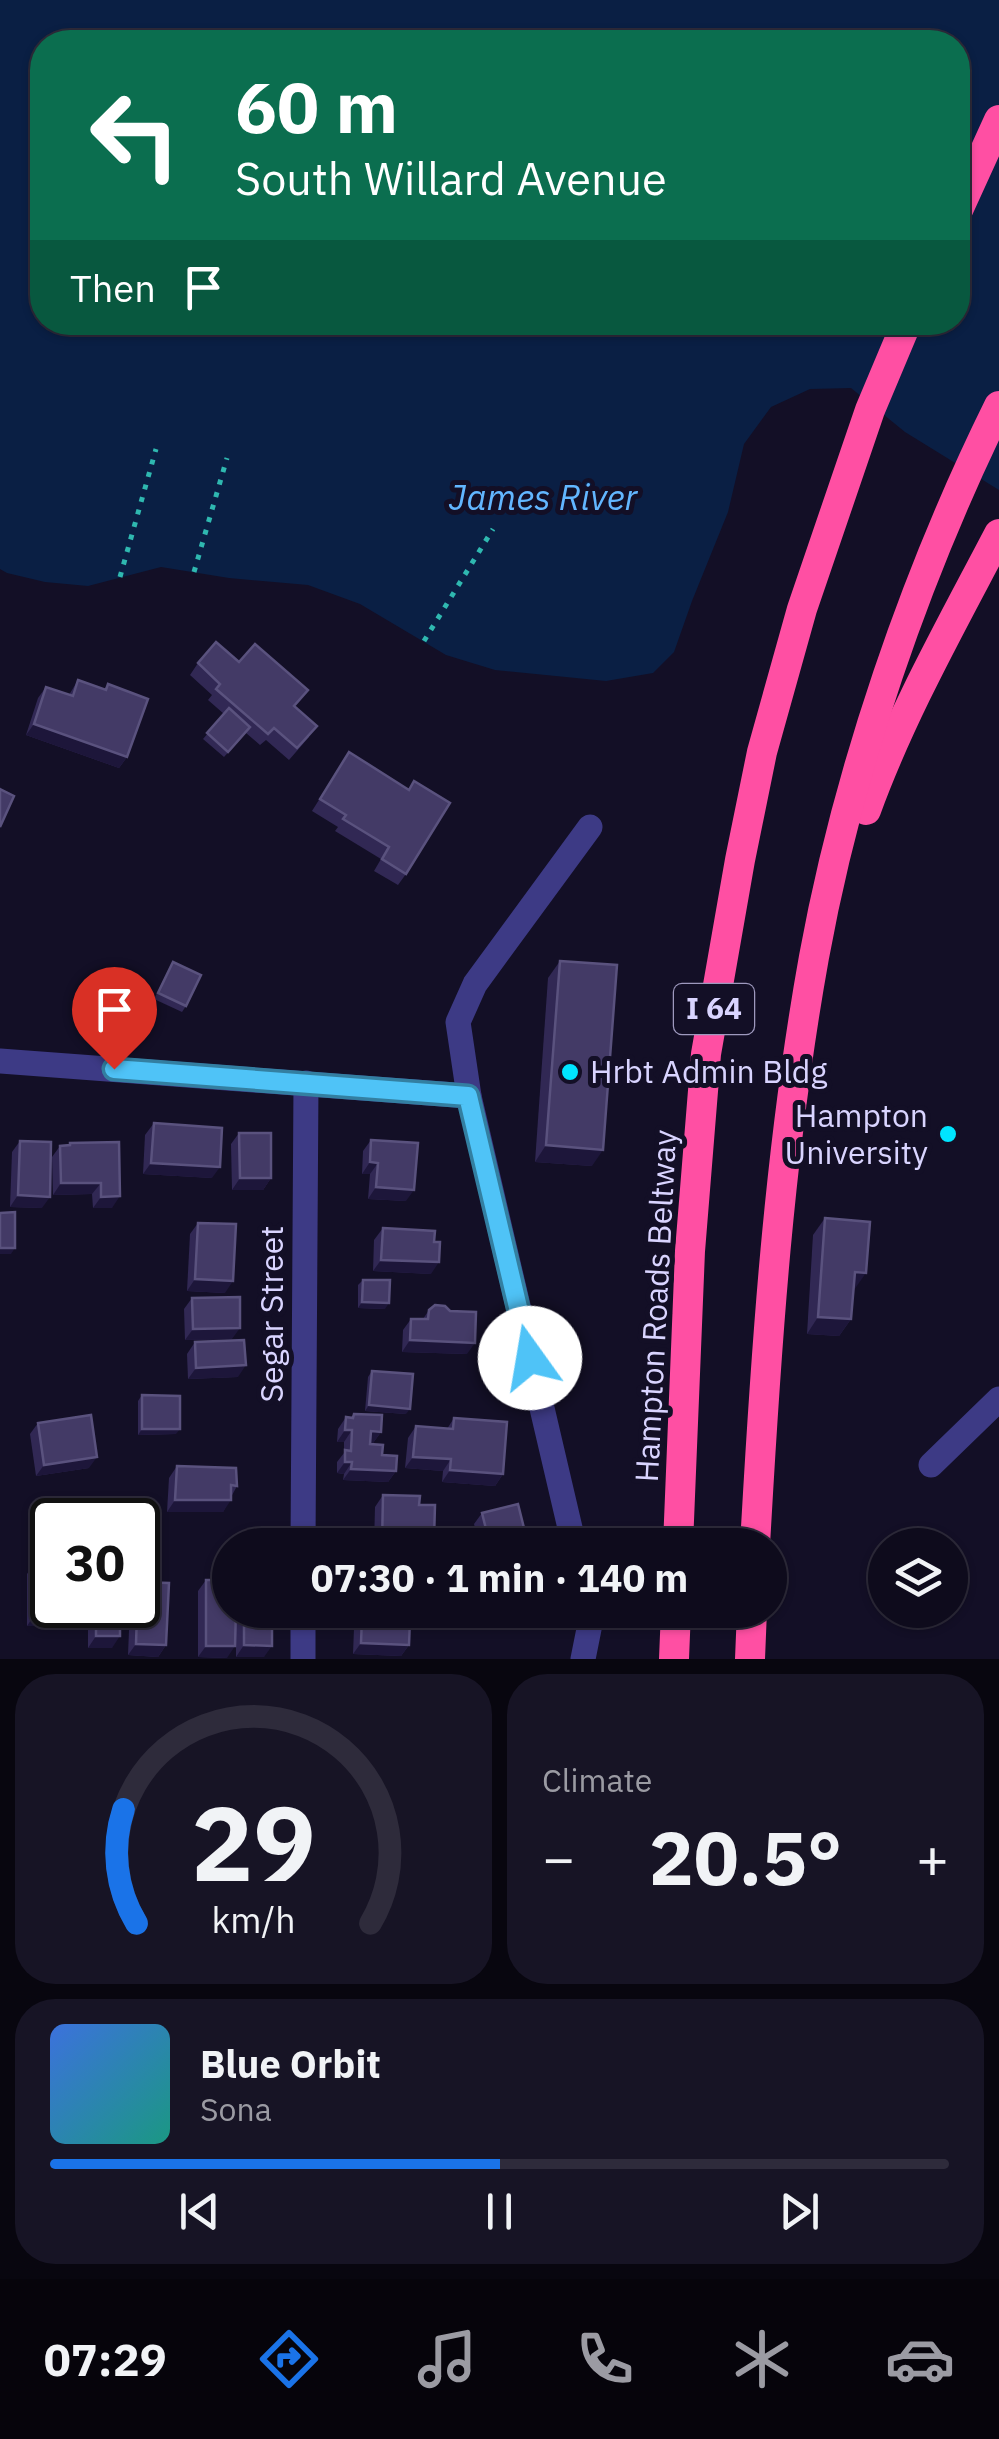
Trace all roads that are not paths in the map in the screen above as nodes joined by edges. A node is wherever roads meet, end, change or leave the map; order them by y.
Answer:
1 (999, 120) edge
2 (970, 184) edge
3 (901, 335) edge
4 (999, 406) edge
5 (994, 542) edge
6 (590, 826) dead end
7 (814, 956) junction
8 (0, 1061) edge
9 (306, 1083) junction
10 (468, 1096) junction
11 (999, 1399) edge
12 (931, 1465) dead end
13 (304, 1528) edge
14 (570, 1528) edge
15 (679, 1528) edge
16 (756, 1528) edge
17 (303, 1628) edge
18 (589, 1628) edge
19 (675, 1628) edge
20 (751, 1628) edge
21 (303, 1659) edge
22 (583, 1659) edge
23 (674, 1659) edge
24 (750, 1659) edge

1 - 2 highway
3 - 15 highway, Hampton Roads Beltway / I 64
4 - 7 highway, I 64
5 - 7 highway
6 - 10 street
7 - 16 highway, I 64
8 - 9 street
9 - 10 street
9 - 13 street, Segar Street
10 - 14 street
11 - 12 street
17 - 21 street
18 - 22 street
19 - 23 highway
20 - 24 highway

